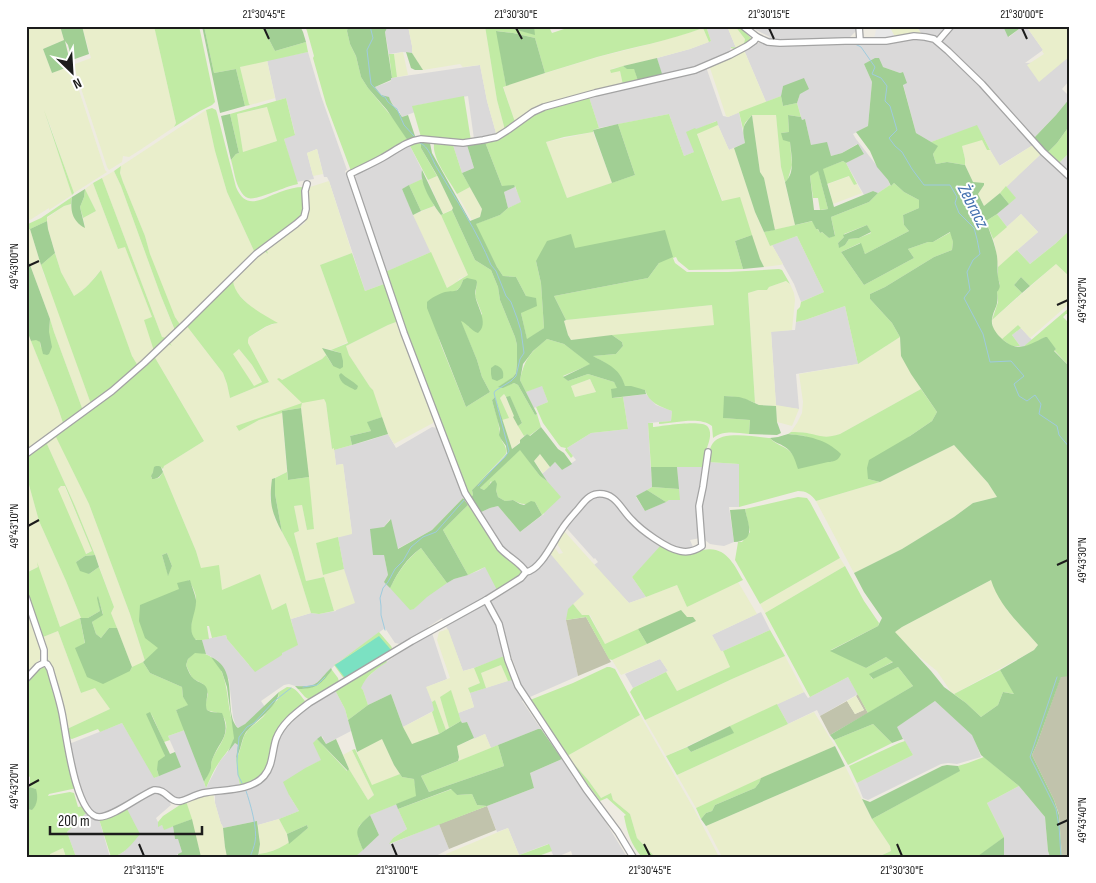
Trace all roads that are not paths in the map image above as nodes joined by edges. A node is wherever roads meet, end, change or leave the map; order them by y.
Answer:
1 (743, 26) edge
2 (860, 26) edge
3 (951, 26) edge
4 (757, 37) junction
5 (860, 40) junction
6 (938, 41) junction
7 (1070, 177) edge
8 (307, 184) dead end
9 (708, 452) dead end
10 (26, 454) edge
11 (526, 572) junction
12 (26, 597) edge
13 (486, 600) junction
14 (44, 663) junction
15 (26, 679) edge
16 (633, 857) edge

1 - 4 street
2 - 5 street
3 - 6 street
4 - 5 street
4 - 11 street
5 - 6 street
6 - 7 street
8 - 10 street
9 - 11 street
11 - 13 street
12 - 14 street
13 - 14 street
13 - 16 street
14 - 15 street

